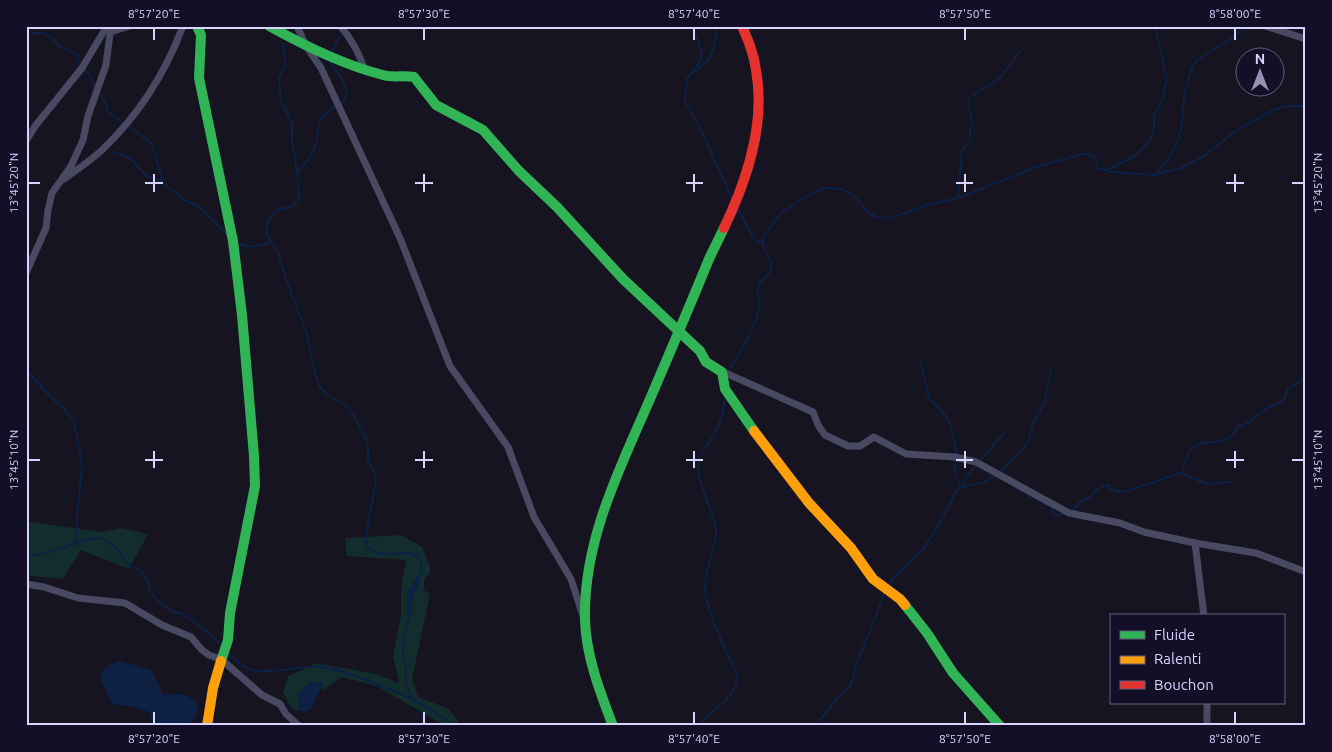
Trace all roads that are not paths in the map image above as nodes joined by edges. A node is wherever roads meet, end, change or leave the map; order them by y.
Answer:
1 (130, 26) edge
2 (183, 26) edge
3 (197, 26) edge
4 (269, 26) edge
5 (297, 26) edge
6 (340, 26) edge
7 (742, 26) edge
8 (1265, 26) edge
9 (109, 28) edge
10 (1306, 39) edge
11 (307, 47) junction
12 (364, 68) junction
13 (26, 141) edge
14 (60, 182) junction
15 (26, 273) edge
16 (678, 332) junction
17 (720, 371) junction
18 (1195, 543) junction
19 (1306, 572) edge
20 (26, 584) edge
21 (1204, 614) edge
22 (585, 621) junction
23 (222, 660) junction
24 (1207, 704) edge
25 (208, 726) edge
26 (299, 726) edge
27 (613, 726) edge
28 (1000, 726) edge
29 (1208, 726) edge

1 - 9 street
2 - 14 street
3 - 23 street
4 - 11 street
5 - 11 street
6 - 12 street
7 - 16 street
8 - 10 street
9 - 13 street
9 - 14 street
11 - 12 street
11 - 22 street
12 - 16 street
14 - 15 street
16 - 17 street
16 - 22 street
17 - 18 street
17 - 28 street
18 - 19 street
18 - 21 street
20 - 23 street
22 - 27 street
23 - 25 street
23 - 26 street
24 - 29 street

